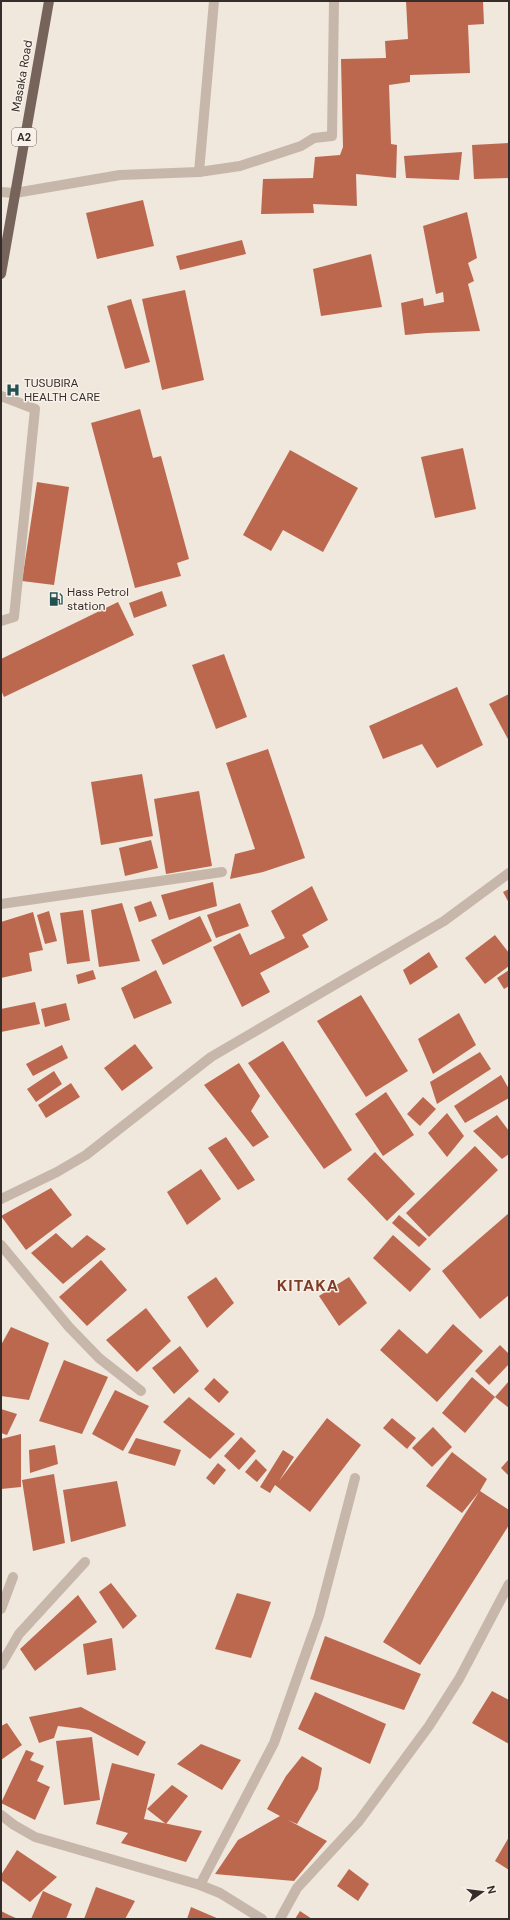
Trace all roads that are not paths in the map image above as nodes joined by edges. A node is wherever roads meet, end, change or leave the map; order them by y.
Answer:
1 (49, 1) edge
2 (214, 1) edge
3 (334, 1) edge
4 (199, 172) junction
5 (1, 192) edge
6 (14, 193) junction
7 (1, 274) edge
8 (1, 396) edge
9 (1, 621) edge
10 (222, 872) dead end
11 (509, 873) edge
12 (1, 904) edge
13 (1, 1199) edge
14 (1, 1245) edge
15 (141, 1392) dead end
16 (355, 1478) dead end
17 (85, 1562) dead end
18 (13, 1578) dead end
19 (509, 1584) edge
20 (1, 1609) edge
21 (1, 1665) edge
22 (1, 1815) edge
23 (200, 1885) junction
24 (262, 1919) edge
25 (280, 1919) edge

1 - 6 main road, Masaka Road / A2
2 - 4 street
3 - 4 street
4 - 6 street
5 - 6 street
6 - 7 main road, Masaka Road / A2
8 - 9 street
10 - 12 street
11 - 13 street
14 - 15 street
16 - 23 street
17 - 21 street
18 - 20 street
19 - 25 street
22 - 23 street
23 - 24 street

